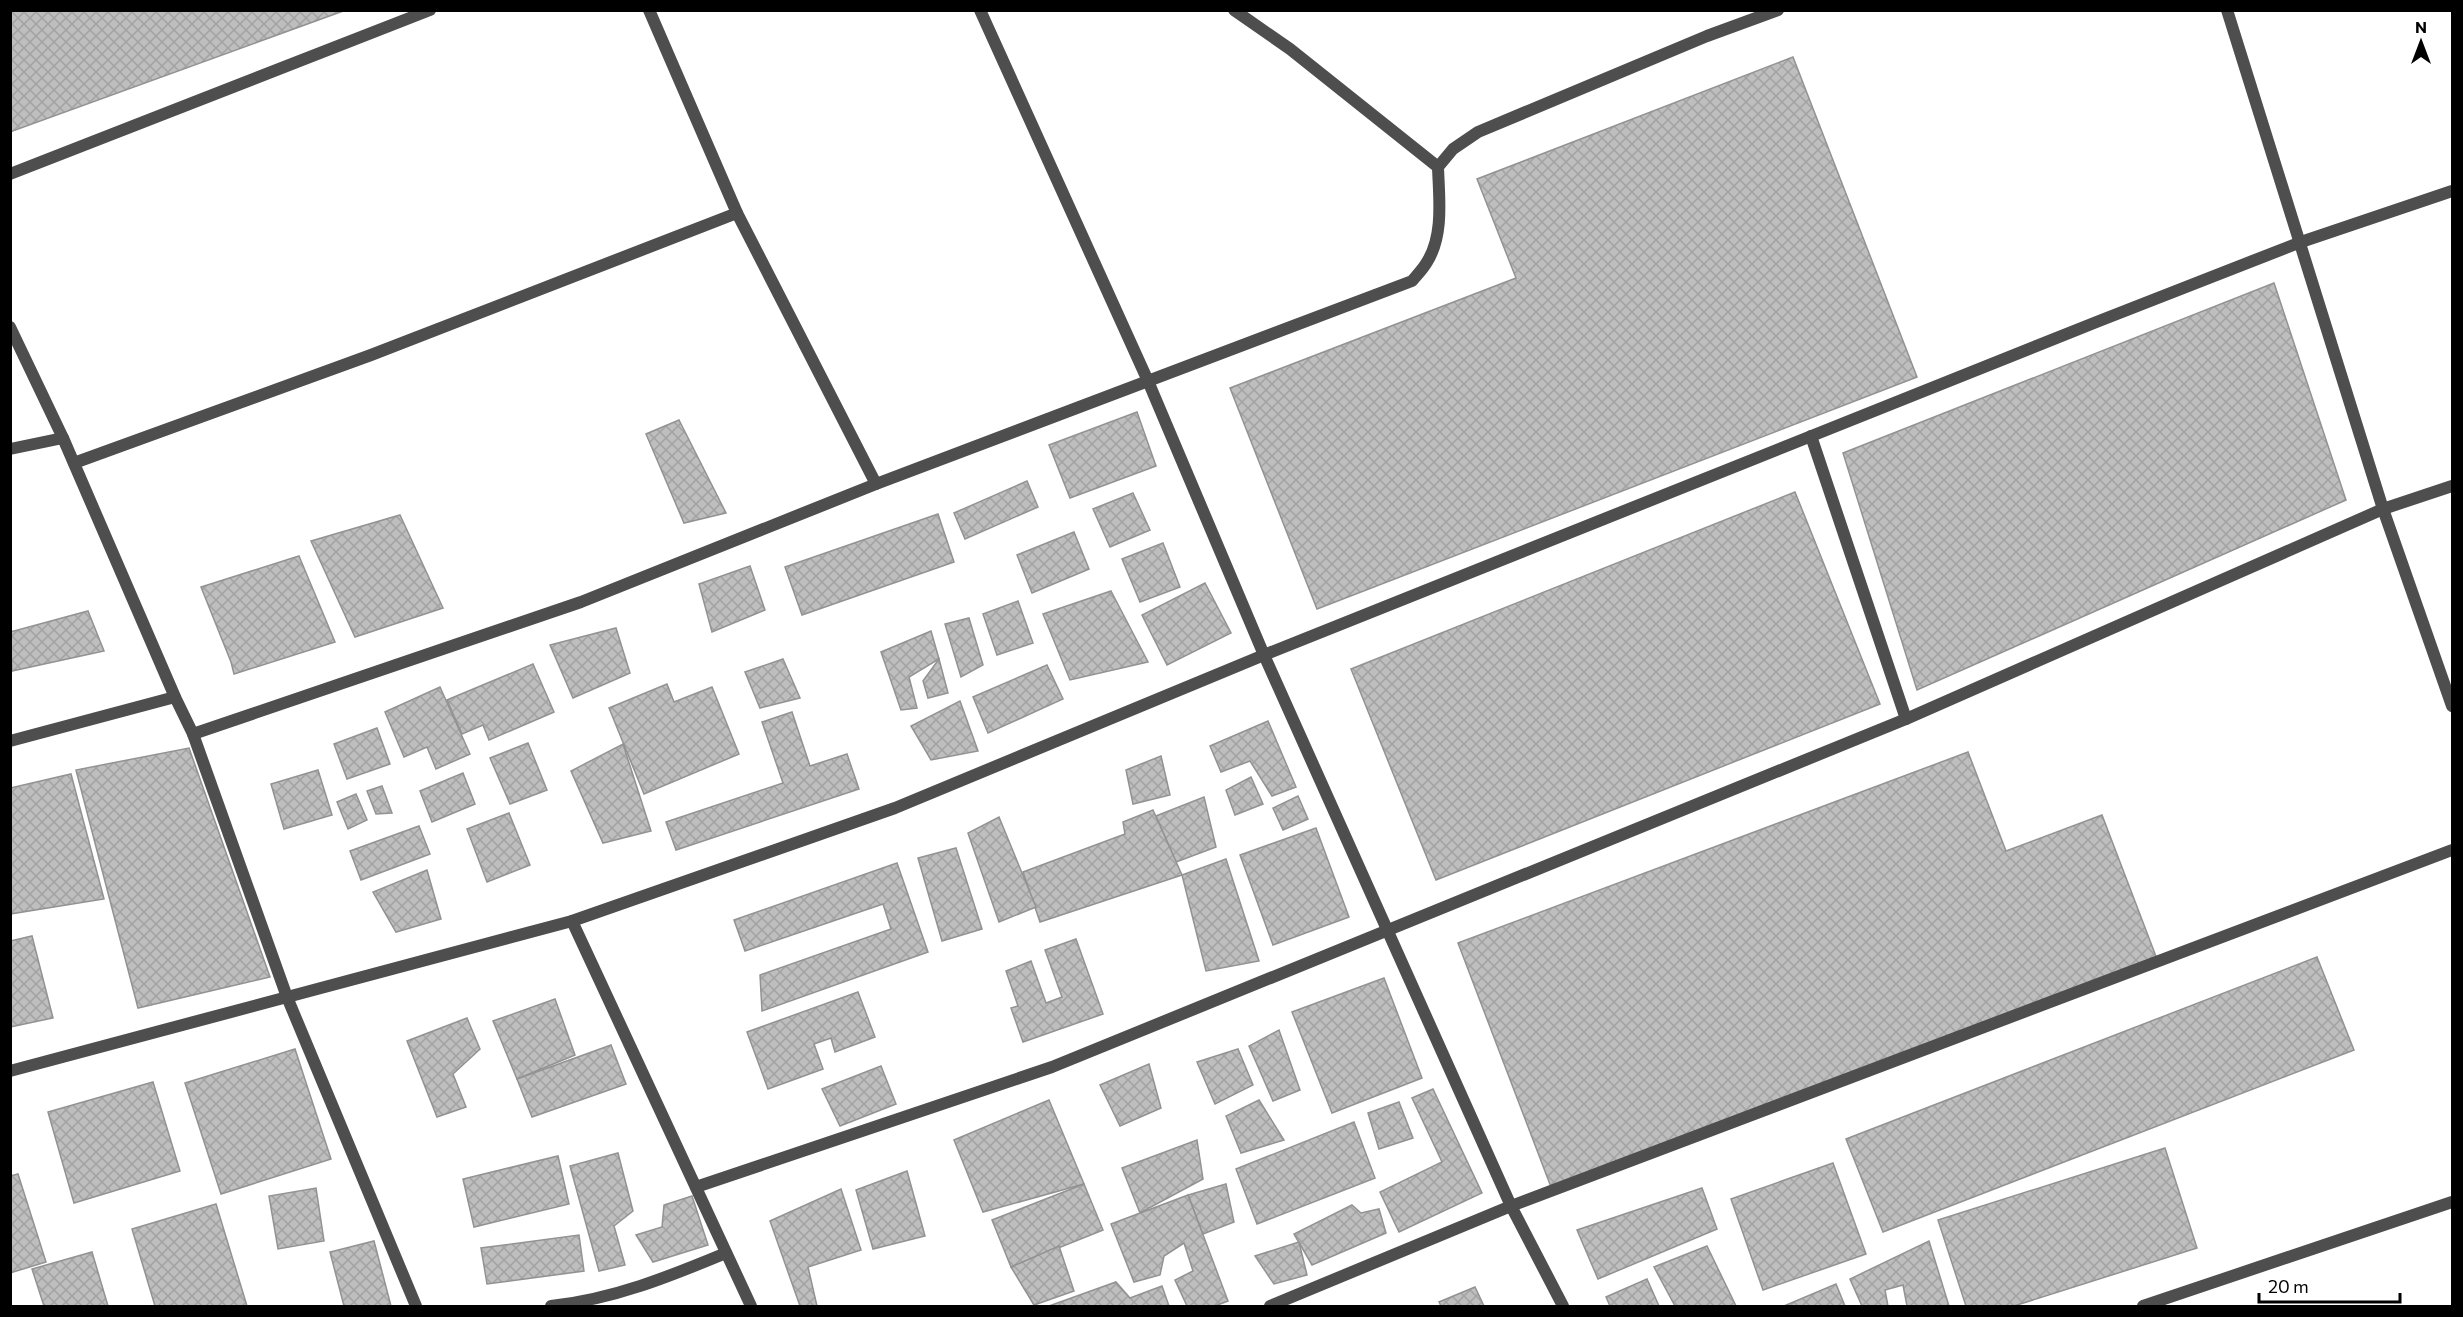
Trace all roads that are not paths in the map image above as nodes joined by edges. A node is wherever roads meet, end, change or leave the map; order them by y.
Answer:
1 (430, 10) edge
2 (649, 10) edge
3 (980, 10) edge
4 (1234, 10) edge
5 (1778, 10) edge
6 (2228, 10) edge
7 (1438, 168) junction
8 (10, 174) edge
9 (2452, 191) edge
10 (737, 213) junction
11 (2301, 242) junction
12 (10, 327) edge
13 (1148, 381) junction
14 (1811, 436) junction
15 (63, 438) junction
16 (10, 449) edge
17 (74, 463) junction
18 (876, 484) junction
19 (2452, 486) edge
20 (2384, 509) junction
21 (1264, 655) junction
22 (175, 698) junction
23 (2452, 706) edge
24 (1906, 718) junction
25 (193, 734) junction
26 (10, 741) edge
27 (2452, 850) edge
28 (572, 921) junction
29 (1388, 929) junction
30 (287, 997) junction
31 (10, 1071) edge
32 (696, 1187) junction
33 (2452, 1202) edge
34 (1511, 1206) junction
35 (726, 1253) junction
36 (416, 1306) edge
37 (551, 1306) edge
38 (751, 1306) edge
39 (1270, 1306) edge
40 (1563, 1306) edge
41 (2143, 1306) edge

1 - 8 street
2 - 10 street
3 - 13 street
4 - 7 street
5 - 7 street
6 - 11 street
7 - 13 street
9 - 11 street
10 - 17 street
10 - 18 street
11 - 14 street
11 - 20 street
12 - 15 street
13 - 18 street
13 - 21 street
14 - 21 street
14 - 24 street
15 - 16 street
15 - 17 street
17 - 22 street
18 - 25 street
19 - 20 street
20 - 23 street
20 - 24 street
21 - 28 street
21 - 29 street
22 - 25 street
22 - 26 street
24 - 29 street
25 - 30 street
27 - 34 street
28 - 30 street
28 - 32 street
29 - 32 street
29 - 34 street
30 - 31 street
30 - 36 street
32 - 35 street
33 - 41 street
34 - 39 street
34 - 40 street
35 - 37 street
35 - 38 street

